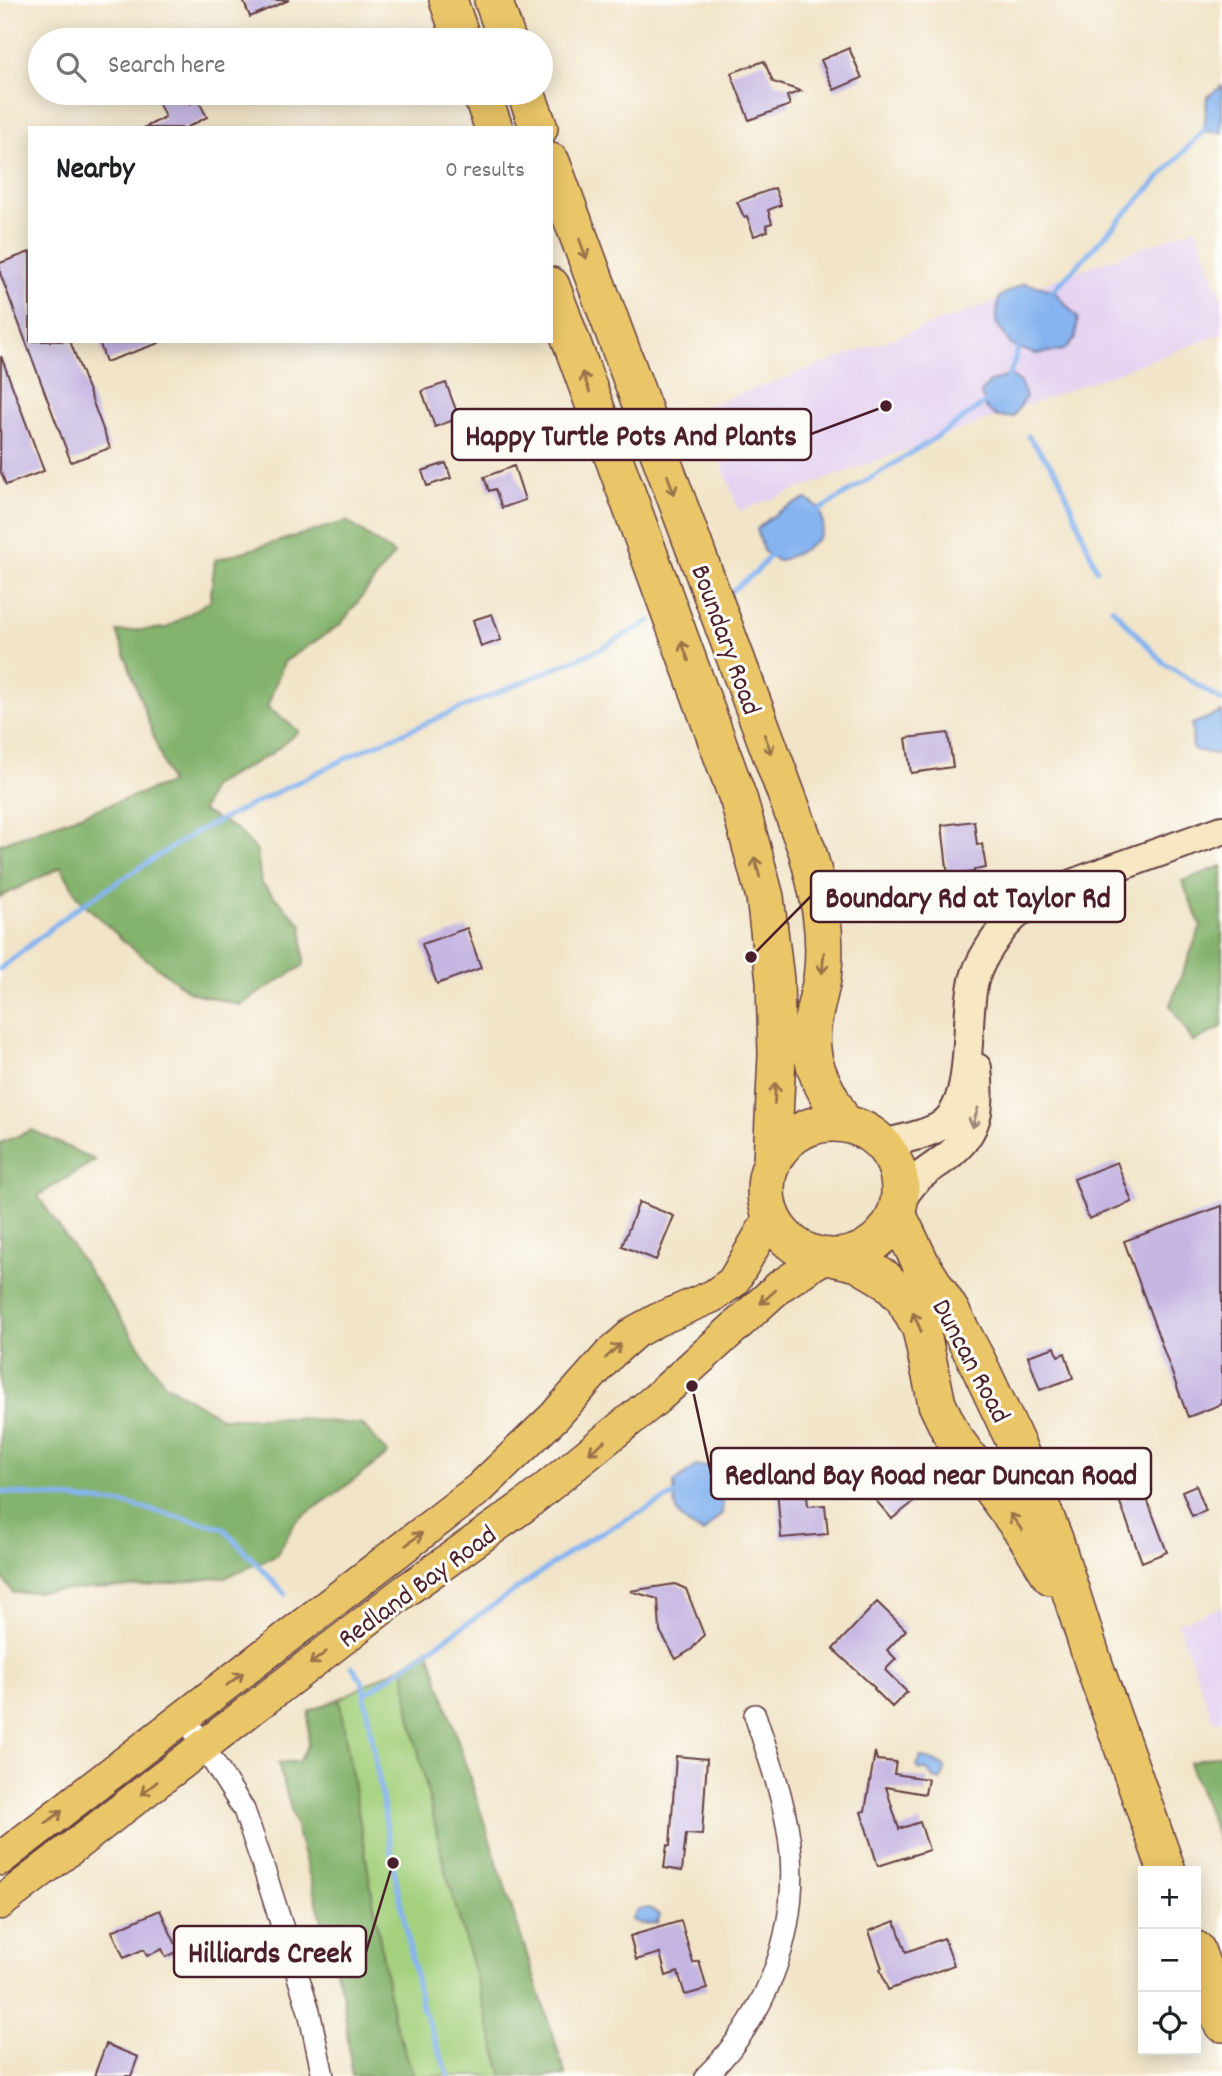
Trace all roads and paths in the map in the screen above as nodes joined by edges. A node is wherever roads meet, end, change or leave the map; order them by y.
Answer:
1 (447, 0) edge
2 (493, 0) edge
3 (458, 28) edge
4 (503, 28) edge
5 (485, 105) edge
6 (530, 105) edge
7 (493, 126) edge
8 (538, 126) edge
9 (553, 167) edge
10 (553, 291) edge
11 (1222, 830) edge
12 (975, 978) junction
13 (843, 1123) junction
14 (883, 1144) junction
15 (772, 1161) junction
16 (898, 1207) junction
17 (771, 1216) junction
18 (830, 1257) junction
19 (1095, 1668) junction
20 (755, 1715) dead end
21 (185, 1717) junction
22 (203, 1746) junction
23 (0, 1859) edge
24 (1165, 1866) edge
25 (0, 1903) edge
26 (1201, 1964) edge
27 (1222, 2023) edge
28 (323, 2076) edge
29 (706, 2076) edge

1 - 3 highway
2 - 4 highway
5 - 7 highway
6 - 8 highway
9 -> 13 highway, Boundary Road
15 -> 10 highway, Boundary Road
11 - 12 street
12 - 14 street
12 -> 16 street
13 - 14 highway
13 - 15 highway
14 - 16 highway
15 - 17 highway
16 - 18 highway
16 - 19 highway, Duncan Road
17 - 18 highway
21 -> 17 main road, Redland Bay Road
19 -> 18 highway, Duncan Road
18 -> 22 main road, Redland Bay Road
19 - 24 highway, Duncan Road
20 - 29 street
21 - 22 street
23 -> 21 main road, Redland Bay Road
22 -> 25 main road, Redland Bay Road
22 - 28 street
26 - 27 highway

